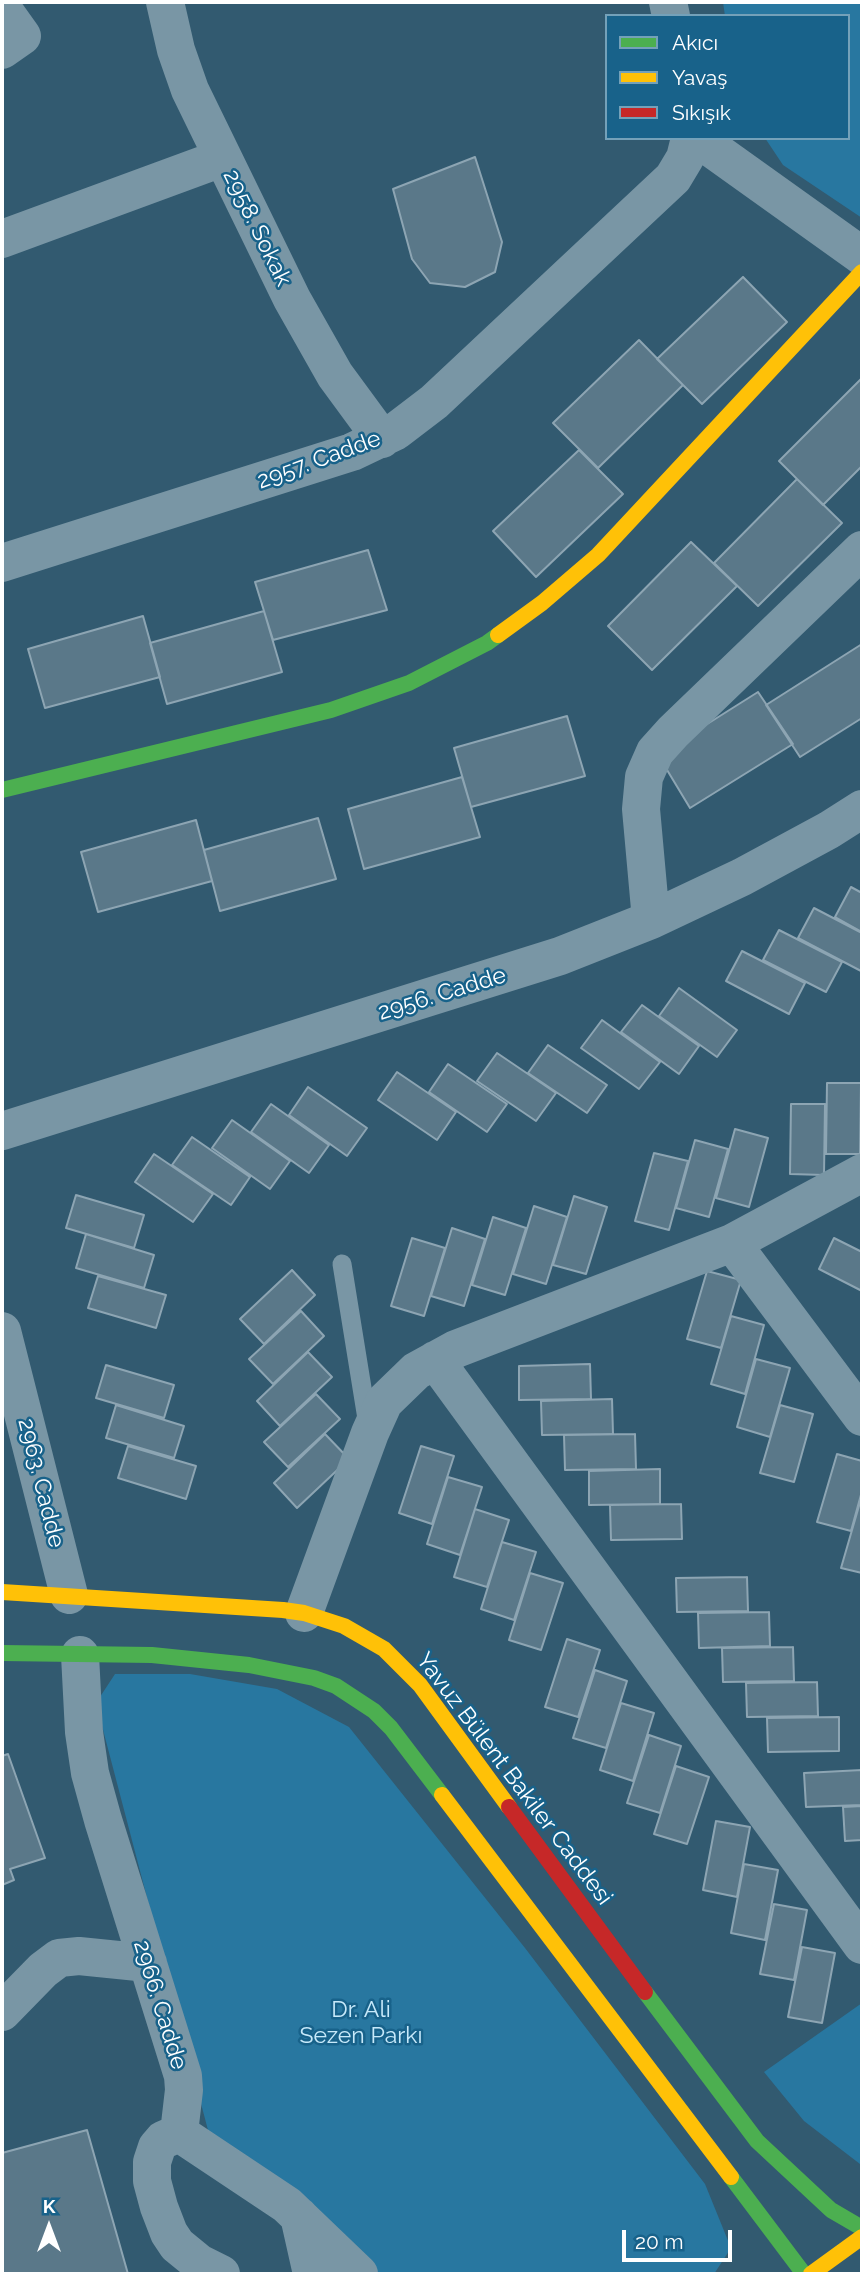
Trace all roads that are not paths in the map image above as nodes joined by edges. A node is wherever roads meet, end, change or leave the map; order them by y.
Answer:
1 (165, 2) edge
2 (2, 8) edge
3 (2, 50) edge
4 (690, 140) edge
5 (700, 140) edge
6 (222, 158) junction
7 (2, 239) edge
8 (862, 256) edge
9 (862, 272) edge
10 (382, 439) junction
11 (862, 550) edge
12 (2, 563) edge
13 (2, 790) edge
14 (862, 809) edge
15 (650, 920) junction
16 (2, 1130) edge
17 (862, 1173) edge
18 (732, 1243) junction
19 (342, 1264) dead end
20 (2, 1331) edge
21 (435, 1360) junction
22 (862, 1417) edge
23 (370, 1433) junction
24 (2, 1592) edge
25 (303, 1613) junction
26 (75, 1628) junction
27 (2, 1653) edge
28 (862, 1944) edge
29 (148, 1963) junction
30 (2, 2012) edge
31 (178, 2133) junction
32 (299, 2216) junction
33 (862, 2228) edge
34 (862, 2238) edge
35 (221, 2274) edge
36 (312, 2274) edge
37 (359, 2274) edge
38 (804, 2274) edge
39 (811, 2274) edge

1 - 6 street, 2958. Sokak
2 - 3 street
4 - 10 street, 2957. Cadde
5 - 8 street
6 - 7 street
6 - 10 street, 2958. Sokak
9 - 13 street
10 - 12 street, 2957. Cadde
11 - 15 street
14 - 15 street, 2956. Cadde
15 - 16 street, 2956. Cadde
17 - 18 street
18 - 21 street
18 - 22 street
19 - 23 lane
20 - 26 street, 2963. Cadde
21 - 23 street
21 - 28 street
23 - 25 street
24 - 26 street, Yavuz Bülent Bakiler Caddesi
25 - 26 street, Yavuz Bülent Bakiler Caddesi
25 - 33 street, Yavuz Bülent Bakiler Caddesi
26 - 27 street, Yavuz Bülent Bakiler Caddesi
26 - 29 street, 2966. Cadde
26 - 38 street, Yavuz Bülent Bakiler Caddesi
29 - 30 street
29 - 31 street, 2966. Cadde
31 - 32 street
31 - 35 street
32 - 36 street
32 - 37 street
34 - 39 street

